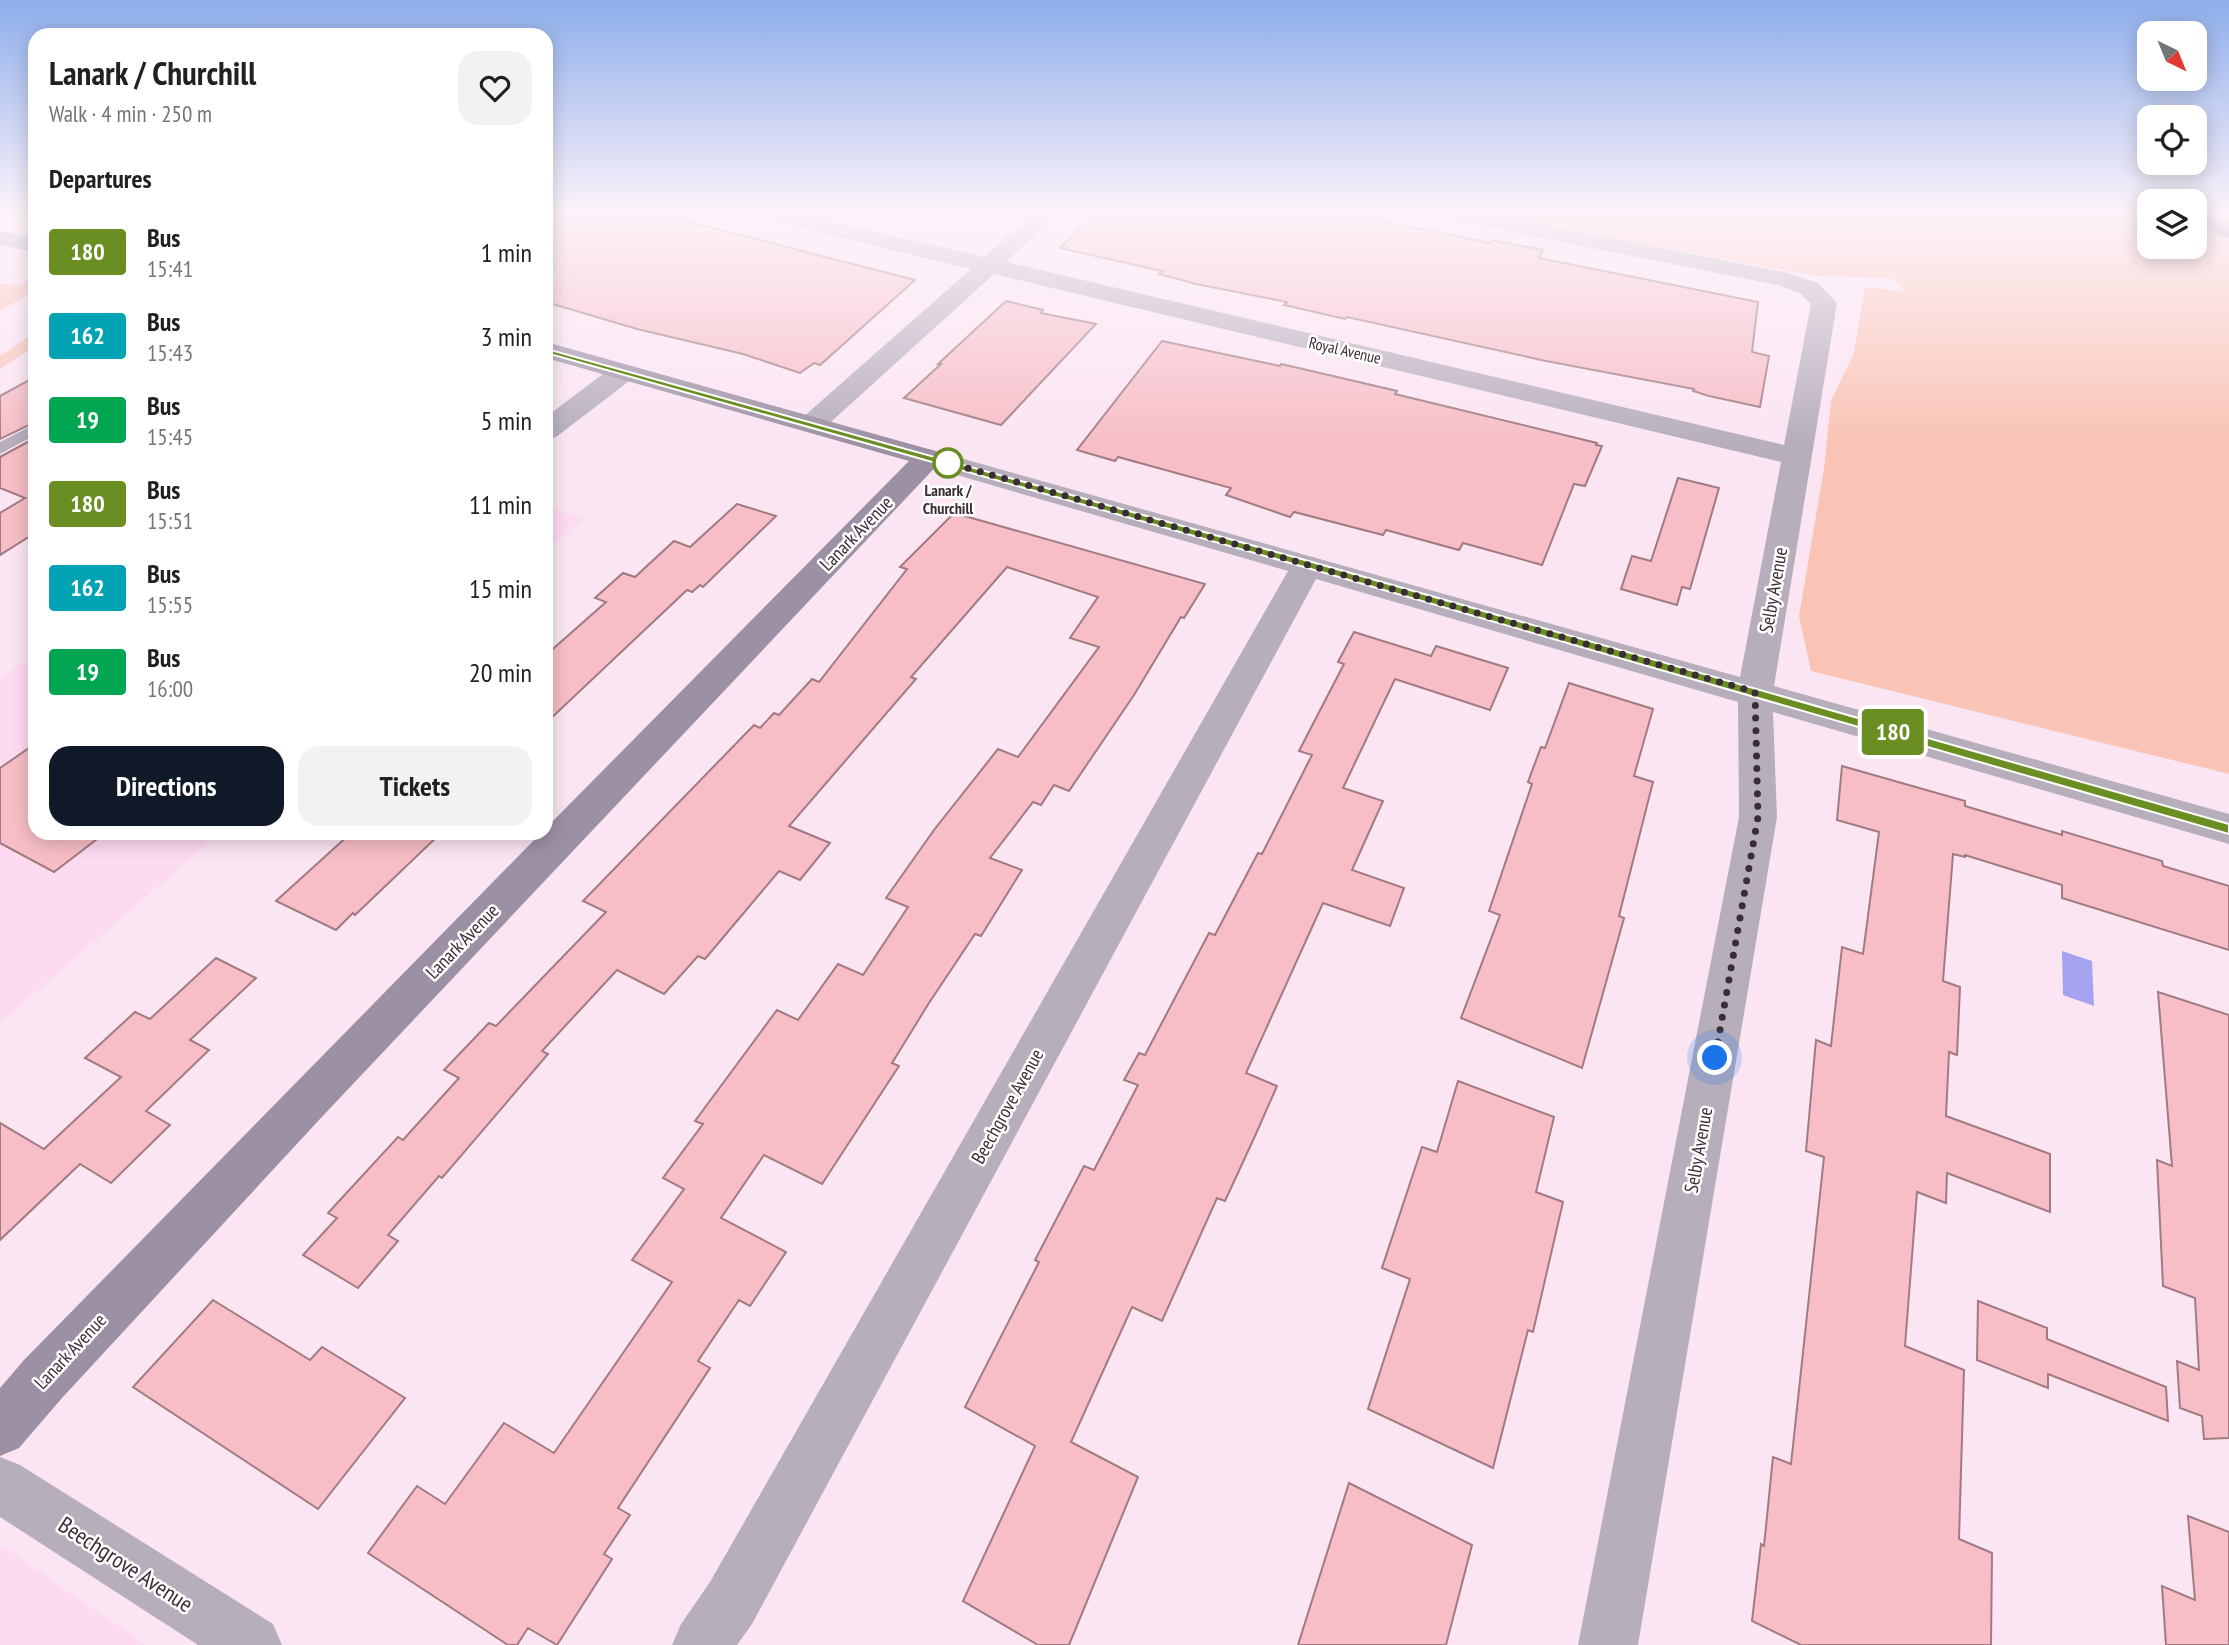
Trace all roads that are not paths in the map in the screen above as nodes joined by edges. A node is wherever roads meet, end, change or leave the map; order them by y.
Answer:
1 (962, 291) edge
2 (1099, 291) edge
3 (1812, 291) edge
4 (553, 352) edge
5 (622, 373) junction
6 (812, 424) junction
7 (553, 426) edge
8 (28, 433) edge
9 (0, 449) edge
10 (1797, 457) junction
11 (929, 458) junction
12 (1308, 564) junction
13 (1755, 692) junction
14 (2229, 829) edge
15 (0, 1429) edge
16 (0, 1485) edge
17 (251, 1645) edge
18 (702, 1645) edge
19 (1608, 1645) edge

1 - 6 street
2 - 10 street, Royal Avenue
3 - 10 street, Selby Avenue
4 - 5 street
5 - 6 street
5 - 7 street
6 - 11 street
8 - 9 lane
10 - 13 street, Selby Avenue
11 - 12 street
11 - 15 street, Lanark Avenue
12 - 13 street
12 - 18 street, Beechgrove Avenue
13 - 14 street
13 - 19 street, Selby Avenue
16 - 17 street, Beechgrove Avenue

